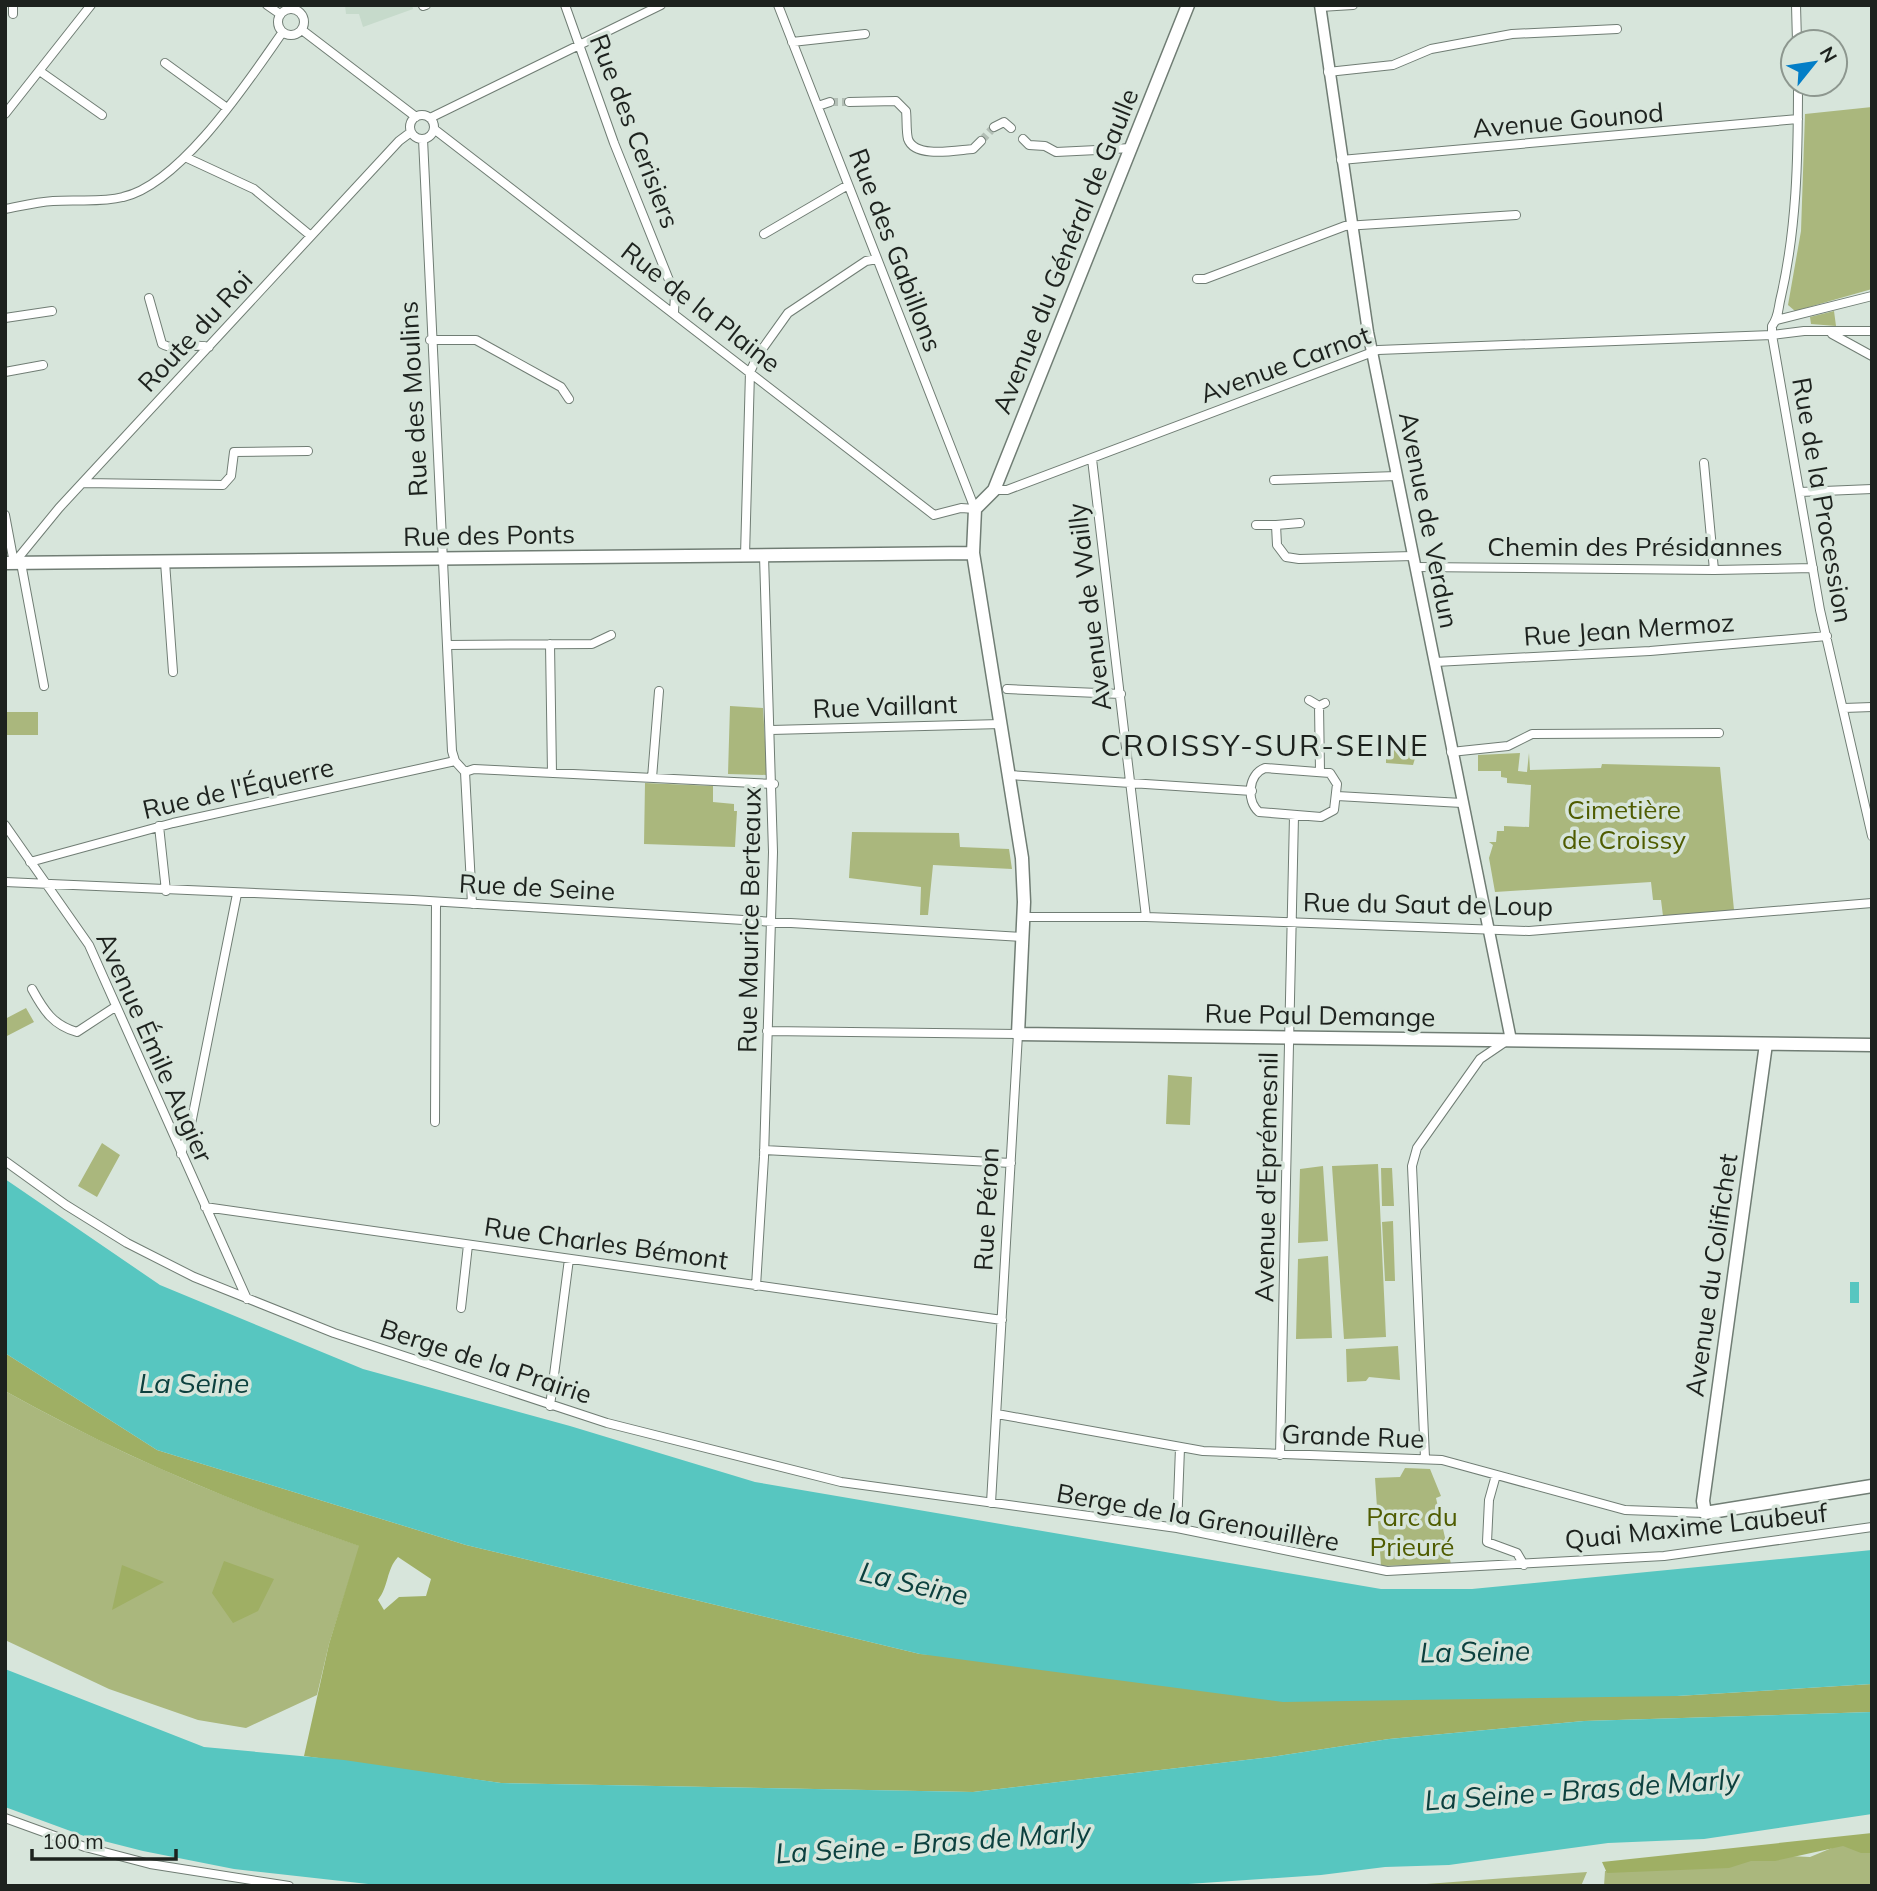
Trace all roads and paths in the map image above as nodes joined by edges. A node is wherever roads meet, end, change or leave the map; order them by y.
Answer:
1 (91, 5) edge
2 (267, 5) edge
3 (565, 5) edge
4 (661, 5) edge
5 (778, 5) edge
6 (1188, 5) edge
7 (1353, 5) edge
8 (1796, 5) edge
9 (1320, 6) edge
10 (301, 8) edge
11 (280, 14) junction
12 (1797, 28) edge
13 (1617, 29) dead end
14 (302, 30) junction
15 (282, 33) junction
16 (865, 34) dead end
17 (792, 42) junction
18 (579, 44) junction
19 (165, 63) dead end
20 (41, 72) junction
21 (1328, 72) junction
22 (1798, 98) edge
23 (849, 102) tunnel mouth
24 (830, 103) tunnel mouth
25 (818, 106) junction
26 (227, 108) junction
27 (5, 114) edge
28 (102, 115) dead end
29 (416, 117) junction
30 (430, 118) junction
31 (1798, 119) junction
32 (994, 127) dead end
33 (1011, 128) dead end
34 (434, 129) junction
35 (411, 132) junction
36 (423, 139) junction
37 (1023, 139) dead end
38 (981, 141) tunnel mouth
39 (1131, 148) junction
40 (1113, 149) dead end
41 (1097, 150) dead end
42 (185, 157) junction
43 (1341, 160) junction
44 (848, 185) junction
45 (5, 209) edge
46 (1516, 215) dead end
47 (1350, 226) junction
48 (764, 234) dead end
49 (311, 236) junction
50 (877, 259) junction
51 (1197, 279) dead end
52 (1872, 296) edge
53 (149, 298) dead end
54 (52, 311) dead end
55 (674, 312) junction
56 (1800, 317) junction
57 (5, 318) edge
58 (1777, 320) junction
59 (1804, 331) junction
60 (1872, 331) edge
61 (1830, 333) junction
62 (1772, 335) junction
63 (430, 340) junction
64 (209, 347) junction
65 (1372, 351) junction
66 (1872, 356) edge
67 (43, 365) dead end
68 (5, 372) edge
69 (750, 372) junction
70 (569, 399) dead end
71 (308, 451) dead end
72 (1092, 459) junction
73 (1704, 463) dead end
74 (1397, 476) junction
75 (1274, 480) dead end
76 (83, 483) junction
77 (1872, 489) edge
78 (994, 490) junction
79 (1800, 492) junction
80 (975, 509) junction
81 (5, 515) edge
82 (1300, 523) dead end
83 (1256, 525) dead end
84 (1276, 525) junction
85 (973, 553) junction
86 (746, 556) junction
87 (764, 556) junction
88 (442, 559) junction
89 (1415, 561) junction
90 (164, 562) junction
91 (13, 563) edge
92 (1813, 568) junction
93 (1713, 570) junction
94 (611, 635) dead end
95 (1826, 636) junction
96 (550, 644) junction
97 (447, 645) junction
98 (1435, 662) junction
99 (173, 672) dead end
100 (44, 686) dead end
101 (1007, 689) dead end
102 (659, 691) dead end
103 (1121, 694) junction
104 (1309, 700) dead end
105 (1844, 708) junction
106 (1872, 708) edge
107 (1001, 723) junction
108 (771, 730) junction
109 (1719, 733) dead end
110 (1451, 752) junction
111 (455, 761) junction
112 (1320, 771) junction
113 (465, 772) junction
114 (552, 774) junction
115 (1009, 775) junction
116 (652, 778) junction
117 (1132, 781) junction
118 (774, 783) junction
119 (1252, 790) junction
120 (1337, 796) junction
121 (1462, 803) junction
122 (1294, 816) junction
123 (5, 825) edge
124 (159, 826) junction
125 (1872, 836) edge
126 (30, 862) junction
127 (5, 883) edge
128 (48, 885) junction
129 (166, 891) junction
130 (237, 894) junction
131 (436, 902) junction
132 (1872, 903) edge
133 (472, 904) junction
134 (1146, 916) junction
135 (1024, 917) junction
136 (772, 921) junction
137 (1292, 922) junction
138 (1490, 930) junction
139 (1022, 937) junction
140 (33, 989) dead end
141 (115, 1007) junction
142 (767, 1031) junction
143 (1018, 1034) junction
144 (1290, 1038) junction
145 (1511, 1040) junction
146 (1766, 1044) junction
147 (1872, 1045) edge
148 (435, 1122) dead end
149 (764, 1150) junction
150 (181, 1154) junction
151 (5, 1161) edge
152 (1011, 1163) junction
153 (205, 1207) junction
154 (468, 1245) junction
155 (569, 1259) junction
156 (756, 1286) junction
157 (247, 1298) junction
158 (461, 1308) dead end
159 (1002, 1320) junction
160 (550, 1406) junction
161 (997, 1414) junction
162 (1180, 1448) junction
163 (1280, 1455) junction
164 (1425, 1458) junction
165 (1496, 1475) junction
166 (1872, 1486) edge
167 (991, 1503) junction
168 (1705, 1513) junction
169 (1872, 1527) edge
170 (1177, 1528) junction
171 (1524, 1565) junction
172 (5, 1818) edge
173 (289, 1886) edge

1 - 20 street
2 - 11 street
3 - 18 street, Rue des Cerisiers
4 - 18 street
5 - 17 street, Rue des Gabillons
6 - 39 main road, Avenue du Général de Gaulle
7 - 9 street
8 - 12 street
9 - 21 street, Avenue de Verdun
10 - 11 street
10 - 14 street
11 - 15 street
13 - 21 street
14 - 15 street
14 - 29 street
15 - 26 street
16 - 17 street
17 - 25 street, Rue des Gabillons
18 - 30 street
18 - 55 street, Rue des Cerisiers
19 - 26 street
20 - 27 street
20 - 28 street
21 - 43 street, Avenue de Verdun
22 - 31 street
23 - 38 street
24 - 25 street
25 - 44 street, Rue des Gabillons
26 - 42 street
29 - 30 street
29 - 35 street, Route du Roi
30 - 34 street
31 - 43 street, Avenue Gounod
31 - 58 street
32 - 33 street
34 - 36 street
34 - 55 street, Rue de la Plaine
35 - 36 street
35 - 49 street, Route du Roi
36 - 63 street, Rue des Moulins
37 - 41 street
39 - 40 street
39 - 78 main road, Avenue du Général de Gaulle
42 - 45 street
42 - 49 street
43 - 47 street, Avenue de Verdun
44 - 48 street
44 - 50 street, Rue des Gabillons
46 - 47 street
47 - 51 street
47 - 65 street, Avenue de Verdun
49 - 64 street, Route du Roi
50 - 69 street
50 - 80 street, Rue des Gabillons
52 - 56 street
53 - 64 street
54 - 57 street
55 - 69 street, Rue de la Plaine
56 - 58 street
56 - 59 street
58 - 62 street
59 - 61 street, Avenue Carnot
59 - 62 street, Avenue Carnot
60 - 61 street, Avenue Carnot
61 - 66 street
62 - 65 street, Avenue Carnot
62 - 79 street, Rue de la Procession
63 - 70 street
63 - 88 street, Rue des Moulins
64 - 76 street, Route du Roi
65 - 72 street, Avenue Carnot
65 - 74 street, Avenue de Verdun
67 - 68 street
69 - 80 street, Rue de la Plaine
69 - 86 street
71 - 76 street
72 - 78 street, Avenue Carnot
72 - 103 street, Avenue de Wailly
73 - 93 street
74 - 75 street
74 - 89 street, Avenue de Verdun
76 - 91 street, Route du Roi
77 - 79 street
78 - 80 main road, Avenue du Général de Gaulle
79 - 92 street, Rue de la Procession
80 - 85 main road, Rue Péron
81 - 91 street
82 - 84 street
83 - 84 street
84 - 89 street, Chemin des Présidannes
85 - 87 main road, Rue des Ponts
85 - 107 main road, Rue Péron
86 - 87 main road, Rue des Ponts
86 - 88 main road, Rue des Ponts
87 - 108 street, Rue Maurice Berteaux
88 - 90 main road, Rue des Ponts
88 - 97 street, Rue des Moulins
89 - 93 street, Chemin des Présidannes
89 - 98 street, Avenue de Verdun
90 - 91 main road, Rue des Ponts
90 - 99 street
91 - 100 street
92 - 93 street, Chemin des Présidannes
92 - 95 street, Rue de la Procession
94 - 96 street
95 - 98 street, Rue Jean Mermoz
95 - 105 street, Rue de la Procession
96 - 97 street
96 - 114 street
97 - 111 street, Rue des Moulins
98 - 110 street, Avenue de Verdun
101 - 103 street
102 - 116 street
103 - 117 street, Avenue de Wailly
104 - 112 street
105 - 106 street
105 - 125 street, Rue de la Procession
107 - 108 street, Rue Vaillant
107 - 115 main road, Rue Péron
108 - 118 street, Rue Maurice Berteaux
109 - 110 street
110 - 121 street, Avenue de Verdun
111 - 113 street
111 - 124 street, Rue de l'Équerre
112 - 119 street
112 - 120 street
113 - 114 street
113 - 133 street
114 - 116 street
115 - 117 street
115 - 135 main road, Rue Péron
116 - 118 street
117 - 119 street
117 - 134 street, Avenue de Wailly
118 - 136 street, Rue Maurice Berteaux
119 - 122 street
120 - 121 street
120 - 122 street
121 - 138 street, Avenue de Verdun
122 - 137 street, Avenue d'Eprémesnil
123 - 126 street, Avenue Émile Augier
124 - 126 street, Rue de l'Équerre
124 - 129 street
126 - 128 street, Avenue Émile Augier
127 - 128 street, Rue de Seine
128 - 129 street, Rue de Seine
128 - 141 street, Avenue Émile Augier
129 - 130 street, Rue de Seine
130 - 131 street, Rue de Seine
130 - 150 street
131 - 133 street, Rue de Seine
131 - 148 street
132 - 138 street, Rue du Saut de Loup
133 - 136 street, Rue de Seine
134 - 135 street, Rue du Saut de Loup
134 - 137 street, Rue du Saut de Loup
135 - 139 main road, Rue Péron
136 - 139 street, Rue de Seine
136 - 142 street, Rue Maurice Berteaux
137 - 138 street, Rue du Saut de Loup
137 - 144 street, Avenue d'Eprémesnil
138 - 145 street, Avenue de Verdun
139 - 143 main road, Rue Péron
140 - 141 street
141 - 150 street, Avenue Émile Augier
142 - 143 street, Rue Paul Demange
142 - 149 street, Rue Maurice Berteaux
143 - 144 main road, Rue Paul Demange
143 - 152 street, Rue Péron
144 - 145 main road, Rue Paul Demange
144 - 163 street, Avenue d'Eprémesnil
145 - 146 main road, Rue Paul Demange
145 - 164 street
146 - 147 main road, Rue Paul Demange
146 - 168 main road, Avenue du Colifichet
149 - 152 street
149 - 156 street, Rue Maurice Berteaux
150 - 153 street, Avenue Émile Augier
151 - 157 street, Berge de la Prairie
152 - 159 street, Rue Péron
153 - 154 street, Rue Charles Bémont
153 - 157 street, Avenue Émile Augier
154 - 155 street, Rue Charles Bémont
154 - 158 street
155 - 156 street, Rue Charles Bémont
155 - 160 street
156 - 159 street, Rue Charles Bémont
157 - 160 street, Berge de la Prairie
159 - 161 street, Rue Péron
160 - 167 street, Berge de la Prairie
161 - 162 street, Grande Rue
161 - 167 street, Rue Péron
162 - 163 street, Grande Rue
162 - 170 street
163 - 164 street, Grande Rue
164 - 165 street, Grande Rue
165 - 168 street, Grande Rue
165 - 171 street
166 - 168 main road
167 - 170 street, Berge de la Grenouillère
169 - 171 street, Quai Maxime Laubeuf
170 - 171 street, Berge de la Grenouillère
172 - 173 street

